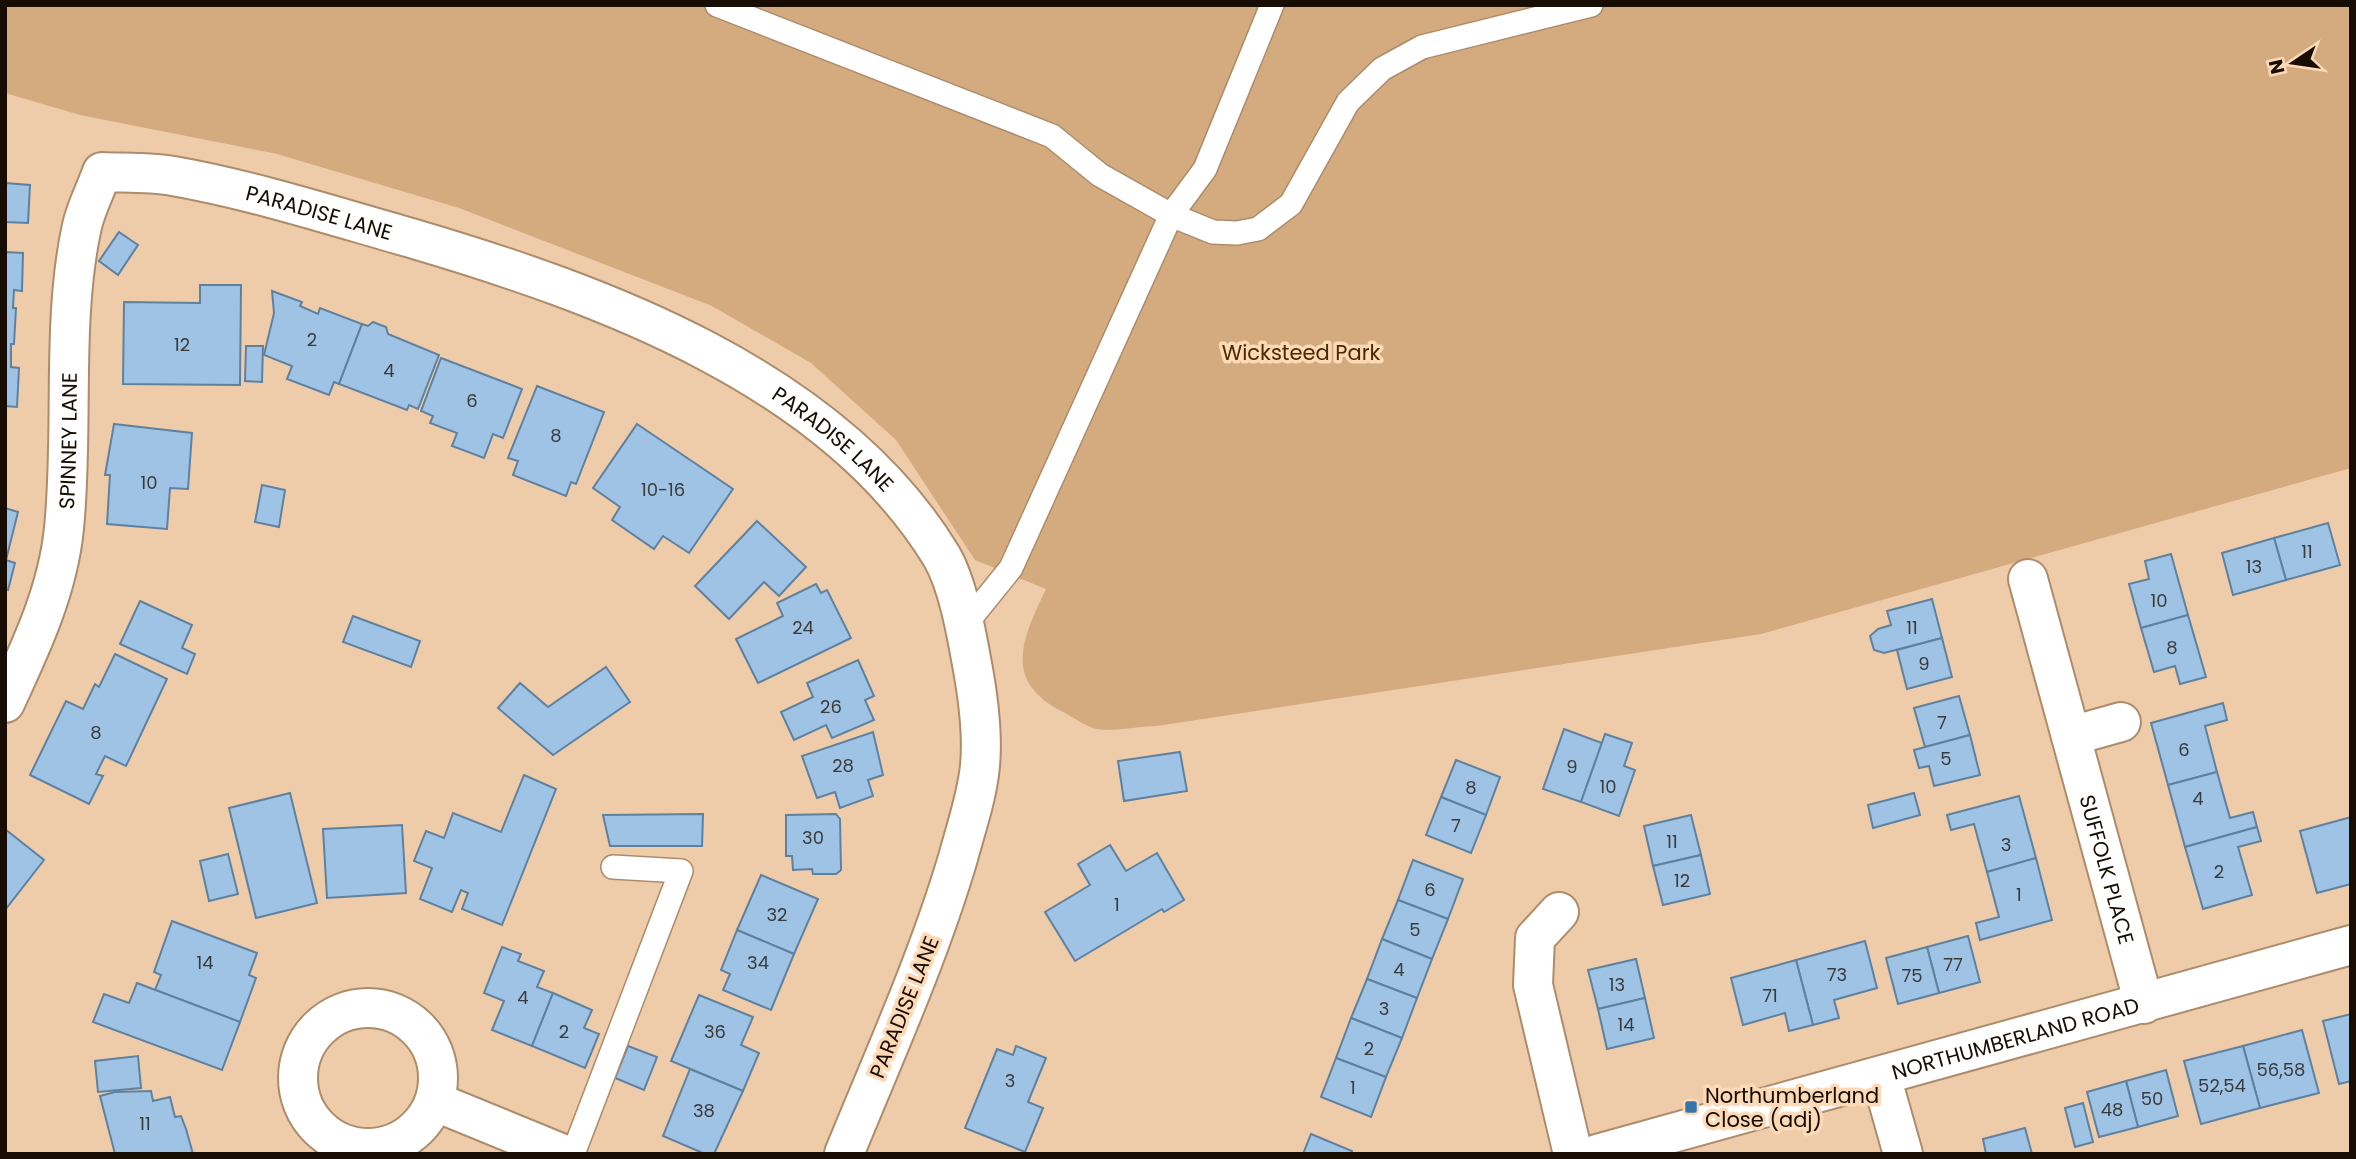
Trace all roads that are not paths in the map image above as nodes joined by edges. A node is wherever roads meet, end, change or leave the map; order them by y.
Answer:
1 (717, 5) edge
2 (1272, 5) edge
3 (1591, 5) edge
4 (102, 172) joint
5 (1171, 215) junction
6 (2028, 579) dead end
7 (965, 625) junction
8 (5, 704) edge
9 (2121, 722) dead end
10 (2071, 736) junction
11 (612, 867) dead end
12 (1559, 912) dead end
13 (2351, 945) edge
14 (2144, 1004) junction
15 (1881, 1076) junction
16 (436, 1102) dead end
17 (562, 1154) edge
18 (573, 1154) edge
19 (844, 1154) edge
20 (1573, 1154) edge
21 (1597, 1154) edge
22 (1903, 1154) edge

1 - 5 lane
2 - 5 lane
3 - 5 lane
4 - 7 street, PARADISE LANE
4 - 8 street, SPINNEY LANE
5 - 7 lane
6 - 10 street, SUFFOLK PLACE
7 - 19 street, PARADISE LANE
9 - 10 street
10 - 14 street, SUFFOLK PLACE
11 - 18 lane
12 - 20 street
13 - 14 street, NORTHUMBERLAND ROAD
14 - 15 street, NORTHUMBERLAND ROAD
15 - 21 street, NORTHUMBERLAND ROAD
15 - 22 street
16 - 17 street

